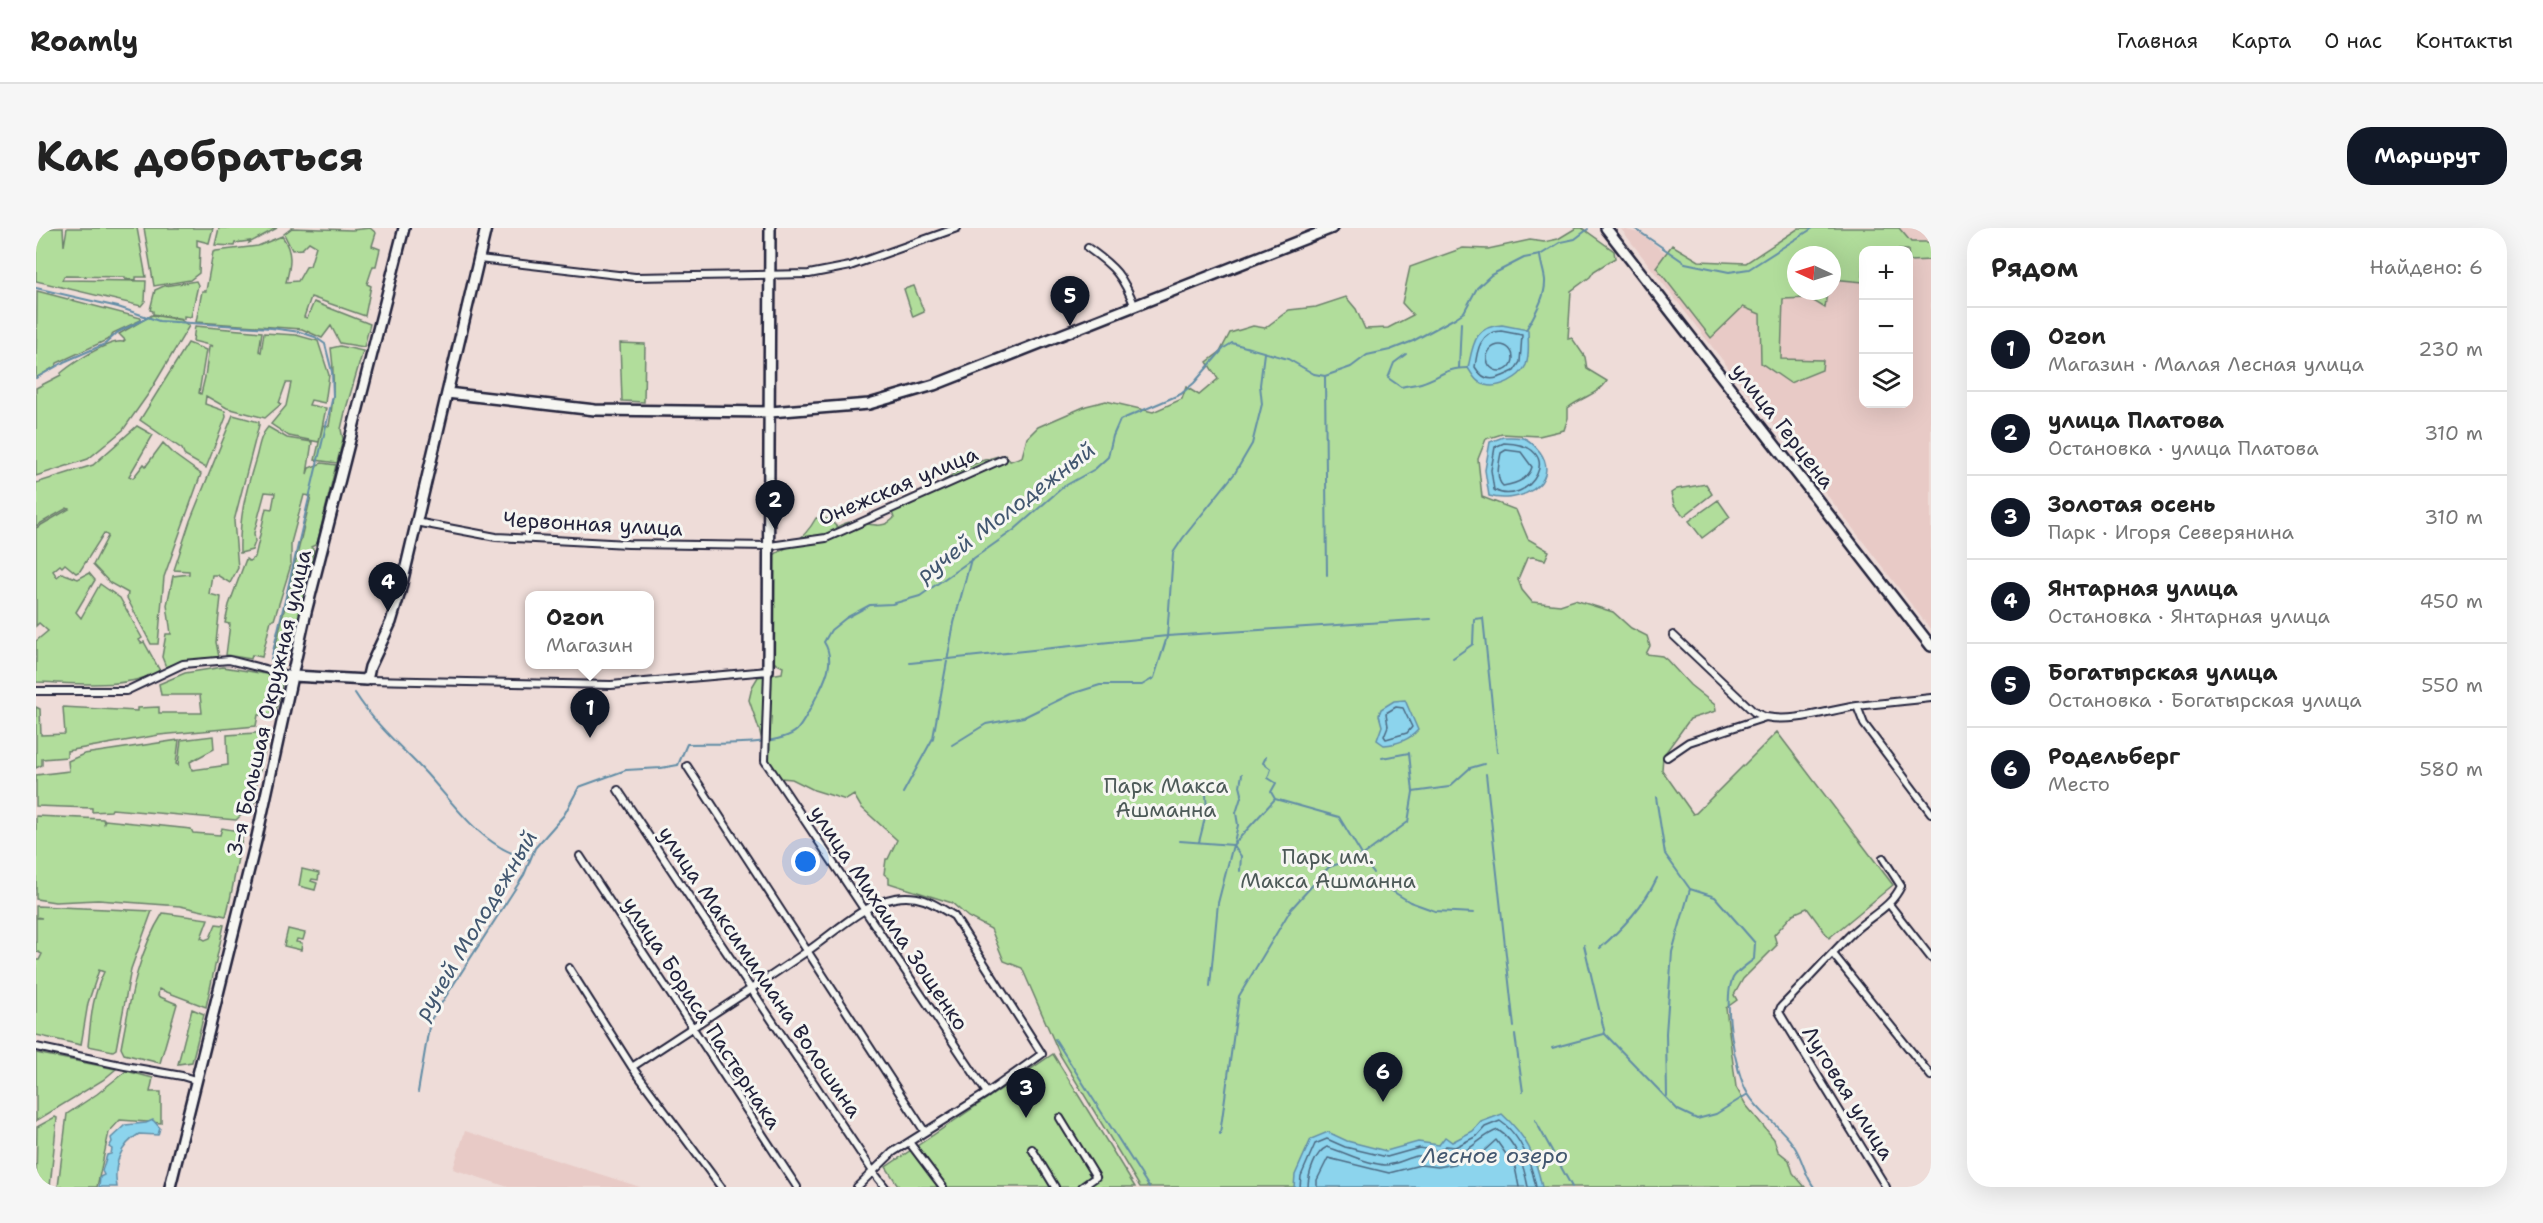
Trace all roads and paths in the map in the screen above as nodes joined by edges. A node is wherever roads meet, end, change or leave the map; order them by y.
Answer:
1 (404, 228) edge
2 (486, 228) edge
3 (770, 228) edge
4 (957, 228) edge
5 (1332, 228) edge
6 (1606, 228) edge
7 (1321, 230) edge
8 (1088, 248) dead end
9 (479, 259) junction
10 (770, 274) junction
11 (1135, 307) junction
12 (447, 393) junction
13 (770, 411) junction
14 (1003, 459) dead end
15 (416, 522) junction
16 (770, 546) junction
17 (1673, 635) dead end
18 (1931, 646) edge
19 (768, 671) junction
20 (292, 676) junction
21 (367, 680) junction
22 (36, 691) edge
23 (1931, 698) edge
24 (1857, 706) junction
25 (1766, 717) junction
26 (1667, 757) dead end
27 (687, 766) dead end
28 (618, 790) dead end
29 (1931, 813) edge
30 (580, 856) dead end
31 (1883, 858) dead end
32 (1889, 904) junction
33 (864, 911) junction
34 (808, 951) junction
35 (1833, 954) junction
36 (1931, 958) edge
37 (569, 968) dead end
38 (751, 988) junction
39 (692, 1028) junction
40 (36, 1047) edge
41 (633, 1067) junction
42 (1931, 1076) edge
43 (195, 1080) junction
44 (987, 1093) junction
45 (1060, 1118) dead end
46 (925, 1132) junction
47 (909, 1142) junction
48 (1032, 1149) dead end
49 (874, 1173) junction
50 (170, 1187) edge
51 (721, 1187) edge
52 (797, 1187) edge
53 (857, 1187) edge
54 (885, 1187) edge
55 (943, 1187) edge
56 (1055, 1187) edge
57 (1082, 1187) edge
58 (1886, 1187) edge

1 - 20 street, 3-я Большая Окружная улица
2 - 9 street
3 - 10 street
4 - 10 street
5 - 7 street
6 - 18 street, улица Герцена
7 - 11 street
8 - 11 street
9 - 10 street
9 - 12 street
10 - 13 street
11 - 13 street
12 - 13 street
12 - 15 street
13 - 16 street
14 - 16 street, Онежская улица
15 - 16 street, Червонная улица
15 - 21 street
16 - 19 street
17 - 25 street
19 - 21 street
19 - 33 street, улица Михаила Зощенко
20 - 21 street
20 - 22 street
20 - 43 street, 3-я Большая Окружная улица
23 - 24 street
24 - 25 street
24 - 29 street
25 - 26 street
27 - 34 street
28 - 38 street, улица Максимилиана Волошина
30 - 39 street, улица Бориса Пастернака
31 - 32 street
32 - 35 street
32 - 36 street
33 - 34 street
33 - 44 street, улица Михаила Зощенко
33 - 44 street
34 - 38 street
34 - 46 street
35 - 42 street
35 - 58 street, Луговая улица
37 - 41 street
38 - 39 street
38 - 49 street, улица Максимилиана Волошина
39 - 41 street
39 - 52 street, улица Бориса Пастернака
40 - 43 street
41 - 51 street
43 - 50 street, 3-я Большая Окружная улица
44 - 46 street
45 - 57 street
46 - 47 street
47 - 49 street
47 - 55 street
48 - 56 street
49 - 53 street
49 - 54 street, улица Максимилиана Волошина

